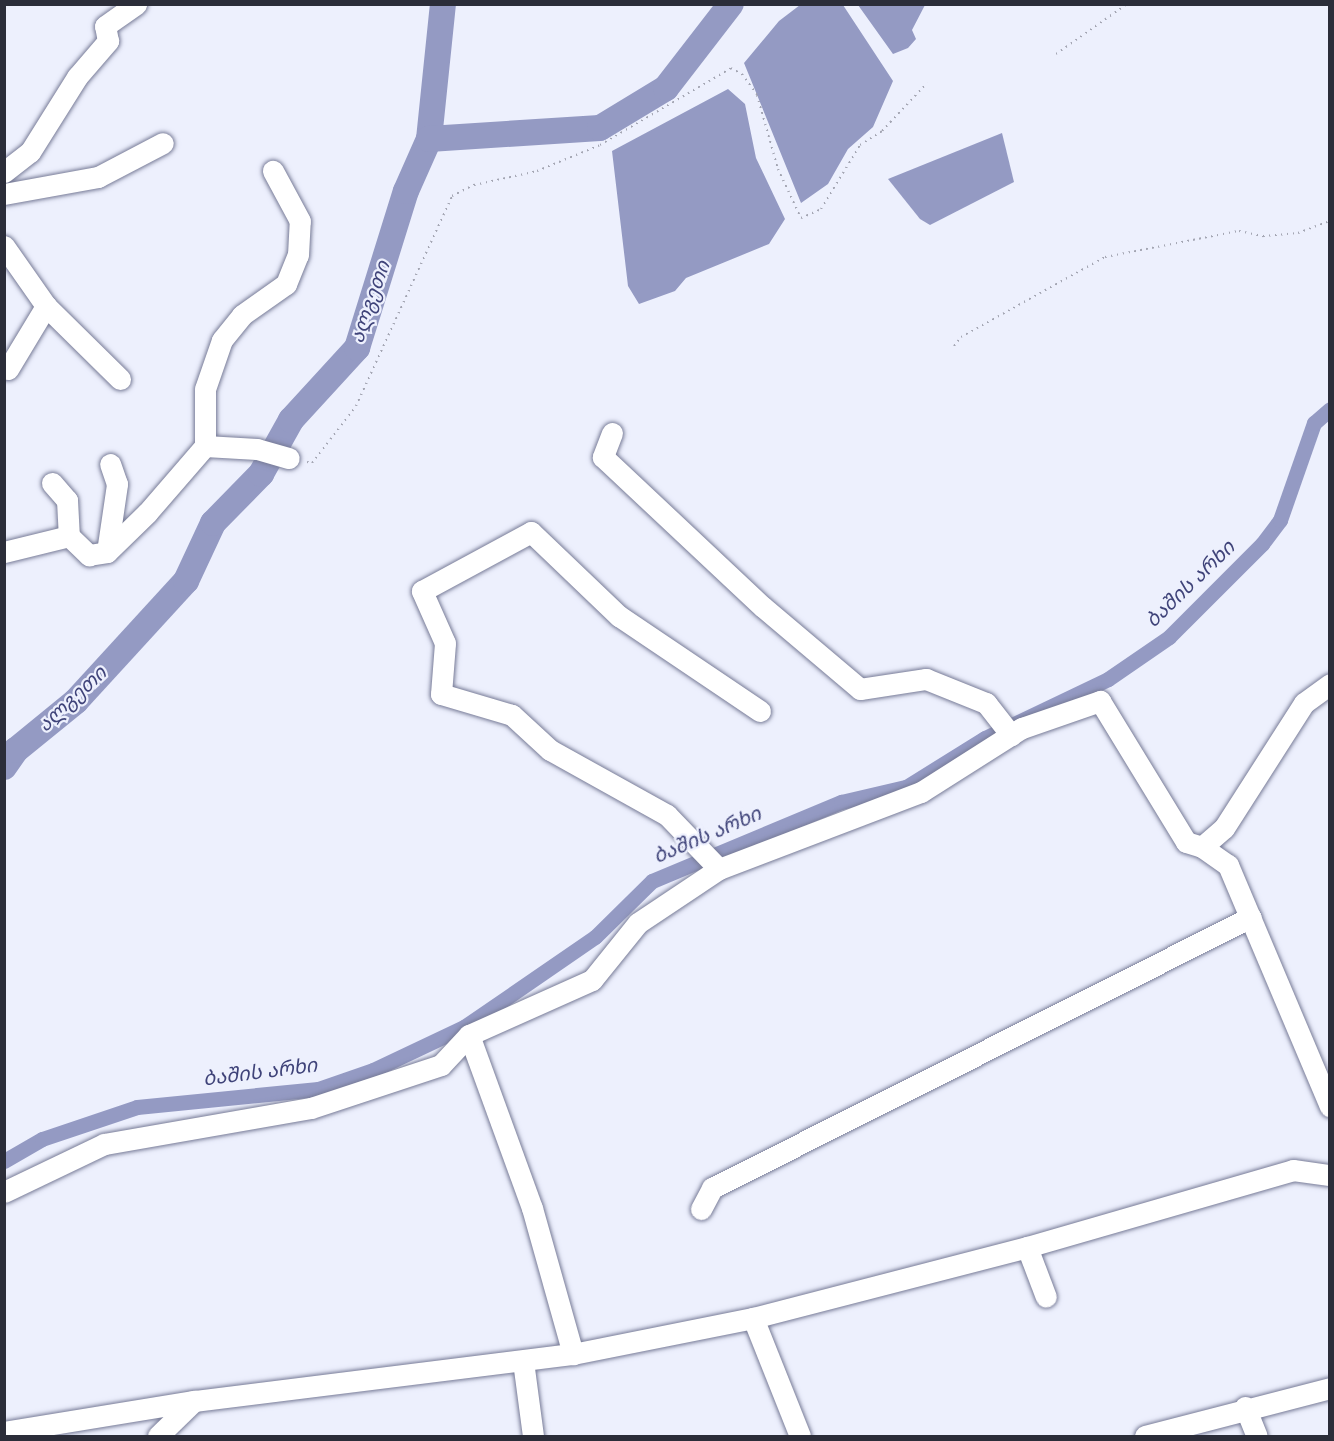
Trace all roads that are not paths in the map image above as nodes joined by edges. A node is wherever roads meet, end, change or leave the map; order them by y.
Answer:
1 (136, 4) edge
2 (164, 143) dead end
3 (273, 171) dead end
4 (4, 172) edge
5 (4, 194) edge
6 (4, 246) edge
7 (46, 306) junction
8 (8, 369) dead end
9 (120, 379) dead end
10 (612, 433) dead end
11 (205, 446) junction
12 (289, 458) road end
13 (110, 464) dead end
14 (52, 483) dead end
15 (69, 536) junction
16 (4, 552) edge
17 (106, 552) junction
18 (1329, 684) edge
19 (760, 711) dead end
20 (1011, 735) junction
21 (1202, 847) junction
22 (719, 869) junction
23 (1251, 917) junction
24 (469, 1035) junction
25 (1329, 1106) edge
26 (1329, 1176) edge
27 (4, 1192) edge
28 (701, 1209) dead end
29 (1027, 1247) junction
30 (1046, 1297) dead end
31 (753, 1318) junction
32 (573, 1354) junction
33 (523, 1361) junction
34 (1329, 1388) edge
35 (194, 1401) junction
36 (1245, 1407) junction
37 (4, 1432) edge
38 (158, 1437) edge
39 (533, 1437) edge
40 (800, 1437) edge
41 (1145, 1437) edge
42 (1257, 1437) edge

1 - 4 street
2 - 5 street
3 - 11 street
6 - 7 street
7 - 8 street
7 - 9 street
10 - 20 street
11 - 12 street
11 - 17 street
13 - 17 street
14 - 15 street
15 - 16 street
15 - 17 street
18 - 21 street
19 - 22 street
20 - 21 street
20 - 22 street
21 - 23 street
22 - 24 street
23 - 25 street
23 - 28 street
24 - 27 street
24 - 32 street
26 - 29 street
29 - 30 street
29 - 31 street
31 - 32 street
31 - 40 street
32 - 33 street
33 - 35 street
33 - 39 street
34 - 36 street
35 - 37 street
35 - 38 street
36 - 41 street
36 - 42 street

